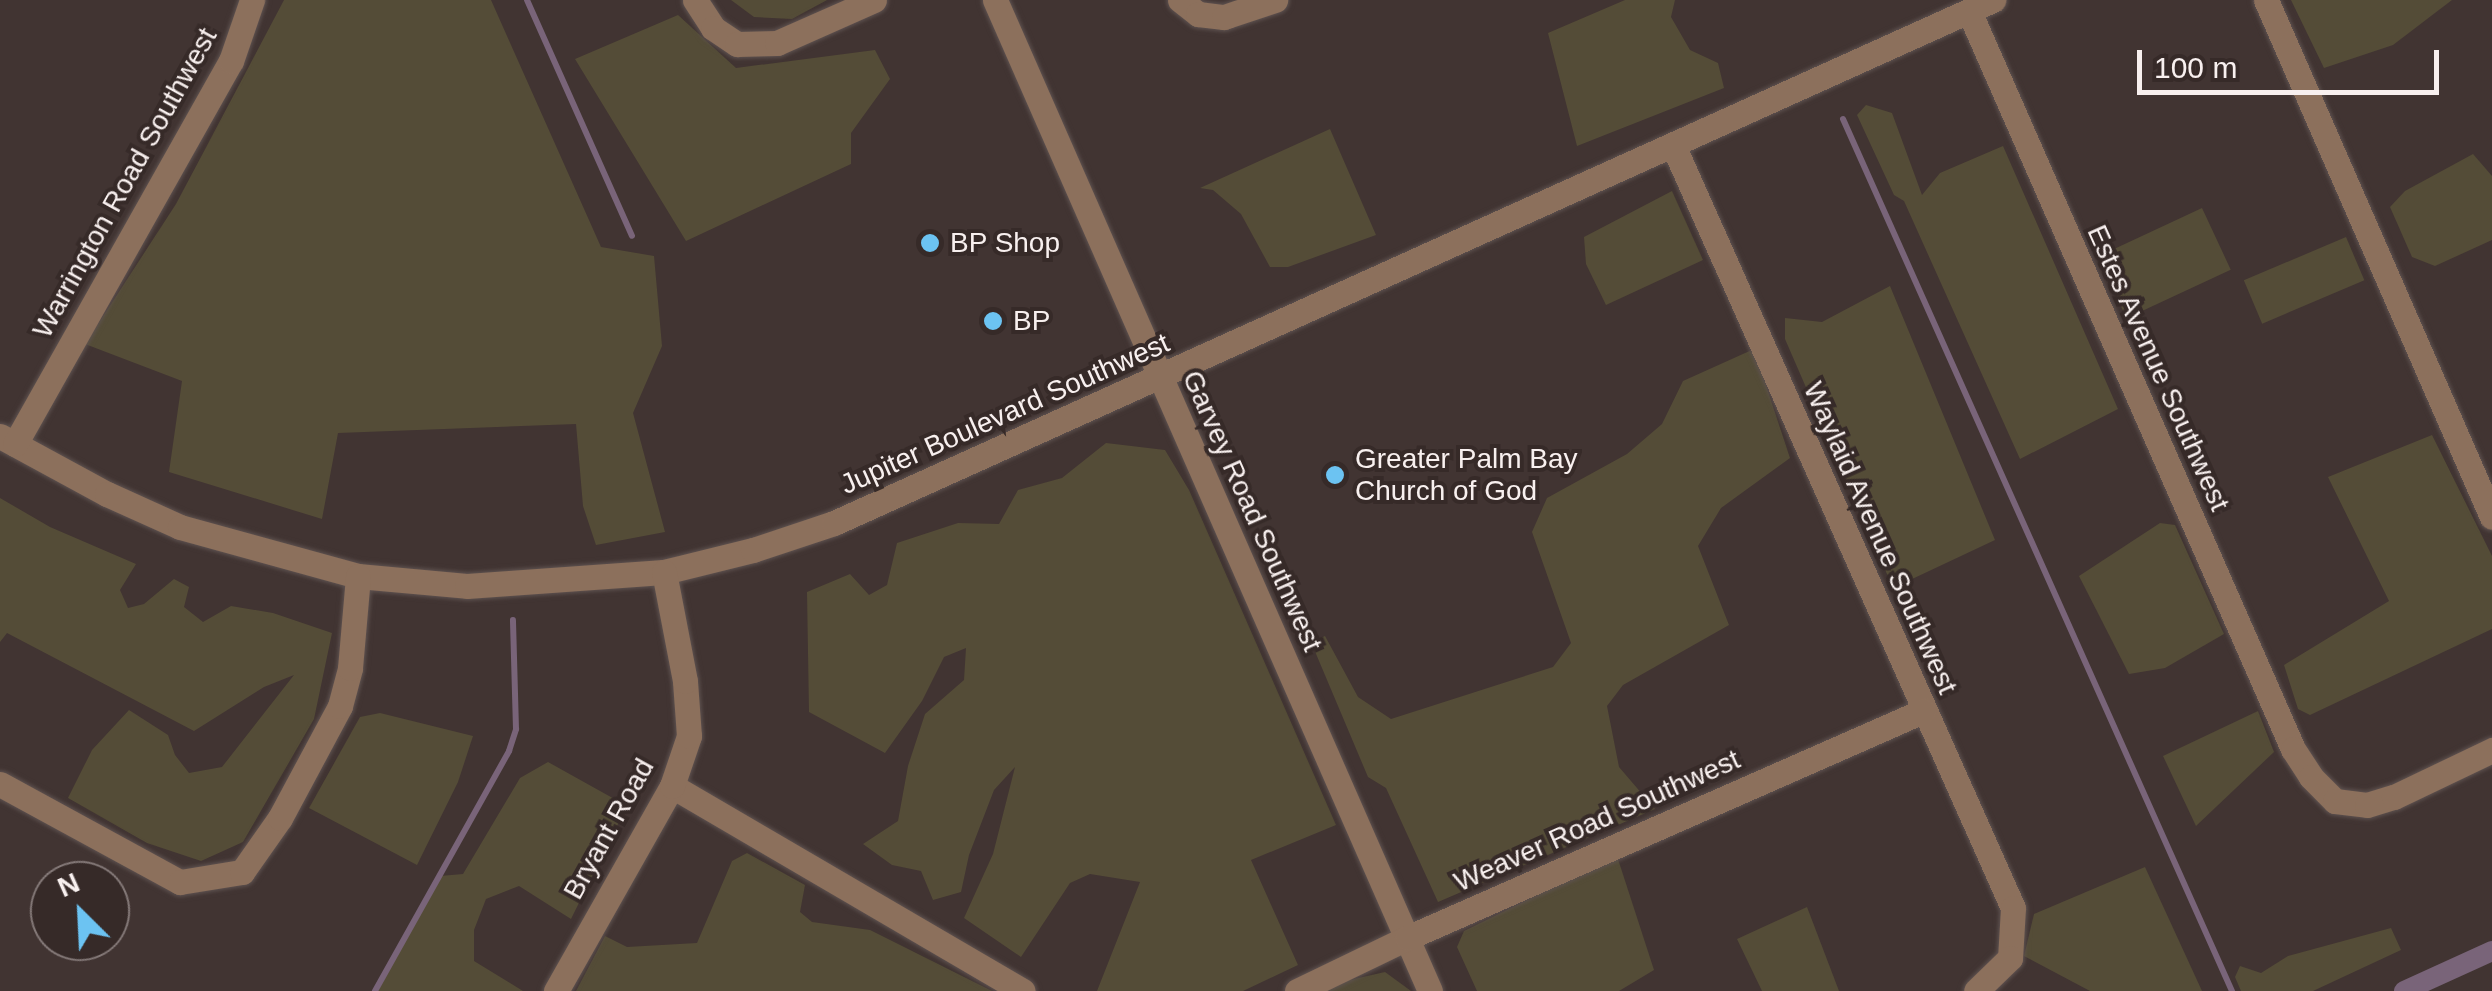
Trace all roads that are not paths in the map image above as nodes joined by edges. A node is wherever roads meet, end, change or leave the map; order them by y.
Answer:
1 (252, 0) edge
2 (695, 0) edge
3 (874, 0) edge
4 (995, 0) edge
5 (1275, 0) edge
6 (1993, 0) edge
7 (2266, 0) edge
8 (1189, 7) edge
9 (1969, 11) junction
10 (1674, 145) junction
11 (1161, 377) junction
12 (7, 440) edge
13 (2492, 517) edge
14 (664, 572) junction
15 (358, 576) junction
16 (1924, 711) junction
17 (2492, 750) edge
18 (0, 784) edge
19 (672, 786) junction
20 (1407, 938) junction
21 (556, 991) edge
22 (1023, 991) edge
23 (1297, 991) edge
24 (1430, 991) edge
25 (1976, 991) edge

1 - 12 street, Warrington Road Southwest
2 - 3 street
4 - 11 street, Garvey Road Southwest
5 - 8 street
6 - 9 street, Jupiter Boulevard Southwest
7 - 13 street
9 - 10 street, Jupiter Boulevard Southwest
9 - 17 street, Estes Avenue Southwest
10 - 11 street, Jupiter Boulevard Southwest
10 - 16 street, Waylaid Avenue Southwest
11 - 14 street, Jupiter Boulevard Southwest
11 - 20 street, Garvey Road Southwest
12 - 15 street, Jupiter Boulevard Southwest
14 - 15 street, Jupiter Boulevard Southwest
14 - 19 street, Bryant Road
15 - 18 street
16 - 20 street, Weaver Road Southwest
16 - 25 street, Waylaid Avenue Southwest
19 - 21 street, Bryant Road
19 - 22 street
20 - 23 street, Weaver Road Southwest
20 - 24 street, Garvey Road Southwest

